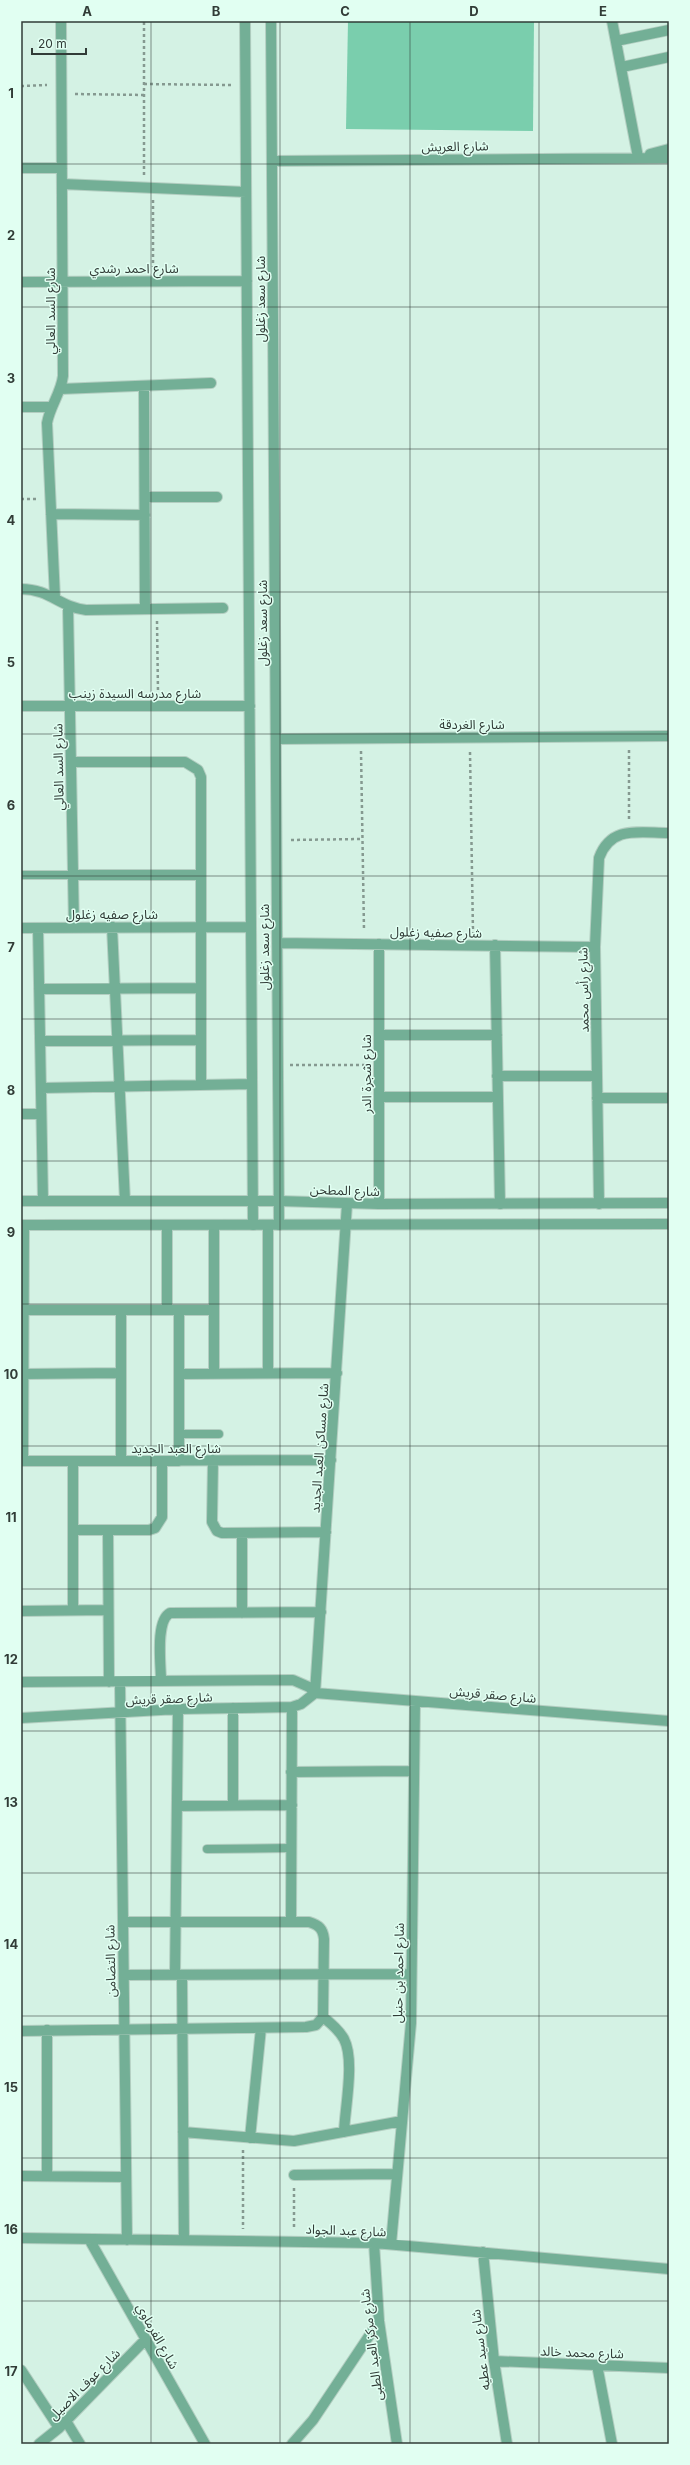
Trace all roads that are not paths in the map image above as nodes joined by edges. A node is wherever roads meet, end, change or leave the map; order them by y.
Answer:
1 (61, 21) edge
2 (246, 21) edge
3 (271, 21) edge
4 (612, 21) edge
5 (669, 30) edge
6 (616, 41) junction
7 (669, 58) edge
8 (622, 67) junction
9 (669, 149) edge
10 (638, 157) junction
11 (669, 158) edge
12 (272, 162) junction
13 (21, 168) edge
14 (62, 168) junction
15 (62, 184) junction
16 (246, 192) junction
17 (63, 281) junction
18 (247, 281) junction
19 (21, 282) edge
20 (211, 383) dead end
21 (144, 386) junction
22 (60, 389) junction
23 (21, 407) edge
24 (50, 407) junction
25 (145, 497) junction
26 (217, 497) dead end
27 (51, 514) junction
28 (144, 515) junction
29 (21, 589) edge
30 (54, 598) junction
31 (68, 606) junction
32 (223, 608) dead end
33 (146, 609) junction
34 (21, 706) edge
35 (70, 706) junction
36 (250, 706) junction
37 (669, 736) edge
38 (276, 739) junction
39 (71, 762) junction
40 (669, 833) edge
41 (21, 875) edge
42 (73, 875) junction
43 (201, 876) junction
44 (74, 927) junction
45 (200, 927) junction
46 (251, 927) junction
47 (21, 928) edge
48 (38, 928) junction
49 (112, 928) junction
50 (277, 943) junction
51 (379, 944) junction
52 (495, 945) junction
53 (595, 947) junction
54 (115, 988) junction
55 (201, 988) junction
56 (39, 989) junction
57 (379, 1035) junction
58 (497, 1035) junction
59 (118, 1040) junction
60 (201, 1040) junction
61 (40, 1041) junction
62 (497, 1076) junction
63 (597, 1076) junction
64 (252, 1084) junction
65 (201, 1085) junction
66 (120, 1086) junction
67 (41, 1088) junction
68 (379, 1097) junction
69 (498, 1097) junction
70 (597, 1098) junction
71 (669, 1098) edge
72 (21, 1114) edge
73 (41, 1114) junction
74 (279, 1200) junction
75 (21, 1201) edge
76 (43, 1201) junction
77 (125, 1201) junction
78 (253, 1201) junction
79 (669, 1203) edge
80 (347, 1204) junction
81 (379, 1204) junction
82 (500, 1204) junction
83 (599, 1204) junction
84 (669, 1224) edge
85 (22, 1225) edge
86 (167, 1225) junction
87 (214, 1225) junction
88 (253, 1225) junction
89 (268, 1225) junction
90 (279, 1225) junction
91 (346, 1226) junction
92 (23, 1310) junction
93 (121, 1310) junction
94 (167, 1310) junction
95 (179, 1310) junction
96 (214, 1310) junction
97 (121, 1373) junction
98 (268, 1373) junction
99 (336, 1373) junction
100 (23, 1374) junction
101 (179, 1374) junction
102 (214, 1374) junction
103 (179, 1434) junction
104 (219, 1434) dead end
105 (162, 1460) junction
106 (213, 1460) junction
107 (331, 1460) junction
108 (22, 1461) edge
109 (73, 1461) junction
110 (121, 1461) junction
111 (179, 1461) junction
112 (73, 1530) junction
113 (108, 1530) junction
114 (326, 1532) junction
115 (242, 1533) junction
116 (73, 1610) junction
117 (108, 1610) junction
118 (21, 1611) edge
119 (321, 1612) junction
120 (242, 1613) junction
121 (161, 1681) junction
122 (21, 1682) edge
123 (109, 1682) junction
124 (120, 1682) junction
125 (315, 1693) junction
126 (415, 1701) junction
127 (292, 1707) junction
128 (233, 1708) junction
129 (178, 1709) junction
130 (120, 1713) junction
131 (21, 1718) edge
132 (669, 1721) edge
133 (414, 1771) junction
134 (291, 1772) junction
135 (292, 1805) junction
136 (177, 1806) junction
137 (233, 1806) junction
138 (291, 1848) junction
139 (207, 1849) dead end
140 (123, 1922) junction
141 (175, 1922) junction
142 (291, 1922) junction
143 (324, 1974) junction
144 (411, 1974) junction
145 (124, 1975) junction
146 (178, 1975) junction
147 (323, 2017) junction
148 (124, 2028) junction
149 (182, 2028) junction
150 (261, 2028) junction
151 (46, 2030) junction
152 (21, 2031) edge
153 (402, 2121) junction
154 (183, 2132) junction
155 (344, 2132) junction
156 (247, 2138) junction
157 (294, 2174) road end
158 (397, 2174) junction
159 (21, 2176) edge
160 (47, 2176) junction
161 (126, 2176) junction
162 (21, 2238) edge
163 (90, 2239) junction
164 (127, 2240) junction
165 (184, 2240) junction
166 (374, 2243) junction
167 (391, 2244) junction
168 (483, 2252) junction
169 (669, 2269) edge
170 (379, 2320) junction
171 (145, 2340) junction
172 (494, 2361) junction
173 (597, 2365) junction
174 (669, 2368) edge
175 (21, 2370) edge
176 (62, 2425) junction
177 (39, 2444) edge
178 (80, 2444) edge
179 (205, 2444) edge
180 (292, 2444) edge
181 (397, 2444) edge
182 (507, 2444) edge
183 (612, 2444) edge

1 - 14 street, شارع السد العالي
2 - 16 street, شارع سعد زغلول
3 - 12 street, شارع سعد زغلول
4 - 6 street
5 - 6 street
6 - 8 street
7 - 8 street
8 - 10 street
9 - 10 street, شارع العريش
10 - 11 street, شارع العريش
10 - 12 street, شارع العريش
12 - 38 street, شارع سعد زغلول
13 - 14 street
14 - 15 street, شارع السد العالي
15 - 16 street
15 - 17 street, شارع السد العالي
16 - 18 street, شارع سعد زغلول
17 - 18 street, شارع احمد رشدي
17 - 19 street, شارع احمد رشدي
17 - 22 street, شارع السد العالي
18 - 36 street, شارع سعد زغلول
20 - 21 street
21 - 22 street
21 - 25 street
22 - 24 street, شارع السد العالي
23 - 24 street
24 - 27 street, شارع السد العالي
25 - 26 street
25 - 28 street
27 - 28 street
27 - 30 street, شارع السد العالي
28 - 33 street
29 - 30 street
30 - 31 street
31 - 33 street
31 - 35 street, شارع السد العالي
32 - 33 street
34 - 35 street, شارع مدرسه السيدة زينب
35 - 36 street, شارع مدرسه السيدة زينب
35 - 39 street, شارع السد العالي
36 - 46 street, شارع سعد زغلول
37 - 38 street, شارع الغردقة
38 - 50 street, شارع سعد زغلول
39 - 42 street, شارع السد العالي
39 - 43 street
40 - 53 street, شارع رأس محمد
41 - 42 lane
42 - 43 street
42 - 44 street, شارع السد العالي
43 - 45 street
44 - 48 street, شارع صفيه زغلول
44 - 49 street, شارع صفيه زغلول
45 - 46 street, شارع صفيه زغلول
45 - 49 street, شارع صفيه زغلول
45 - 55 street
46 - 64 street, شارع سعد زغلول
47 - 48 street, شارع صفيه زغلول
48 - 56 street
49 - 54 street
50 - 51 street, شارع صفيه زغلول
50 - 74 street, شارع سعد زغلول
51 - 52 street, شارع صفيه زغلول
51 - 57 street, شارع شجرة الدر
52 - 53 street, شارع صفيه زغلول
52 - 58 street
53 - 63 street, شارع رأس محمد
54 - 55 street
54 - 56 street
54 - 59 street
55 - 60 street
56 - 61 street
57 - 58 street
57 - 68 street, شارع شجرة الدر
58 - 62 street
59 - 60 street
59 - 61 street
59 - 66 street
60 - 65 street
61 - 67 street
62 - 63 street
62 - 69 street
63 - 70 street, شارع رأس محمد
64 - 65 street
64 - 78 street, شارع سعد زغلول
65 - 66 street
66 - 67 street
66 - 77 street
67 - 73 street
68 - 69 street
68 - 81 street, شارع شجرة الدر
69 - 82 street
70 - 71 street
70 - 83 street, شارع رأس محمد
72 - 73 street
73 - 76 street
74 - 78 street, شارع المطحن
74 - 80 street, شارع المطحن
74 - 90 street, شارع سعد زغلول
75 - 76 street, شارع المطحن
76 - 77 street, شارع المطحن
77 - 78 street, شارع المطحن
78 - 88 street, شارع سعد زغلول
79 - 83 street, شارع المطحن
80 - 81 street, شارع المطحن
80 - 91 street, شارع مساكن العبد الجديد
81 - 82 street, شارع المطحن
82 - 83 street, شارع المطحن
84 - 91 street
85 - 86 street
85 - 92 street
86 - 87 street
86 - 94 street
87 - 88 street
87 - 96 street
88 - 89 street
89 - 90 street
89 - 98 street
90 - 91 street
91 - 99 street, شارع مساكن العبد الجديد
92 - 93 street
92 - 100 street
93 - 94 street
93 - 97 street
94 - 95 street
95 - 96 street
95 - 101 street
96 - 102 street
97 - 100 street
97 - 110 street
98 - 99 street
98 - 102 street
99 - 107 street, شارع مساكن العبد الجديد
100 - 108 street
101 - 102 street
101 - 103 street
103 - 104 lane
103 - 111 street
105 - 110 street, شارع العبد الجديد
105 - 111 street, شارع العبد الجديد
105 - 113 street
106 - 107 street, شارع العبد الجديد
106 - 111 street, شارع العبد الجديد
106 - 115 street
107 - 114 street, شارع مساكن العبد الجديد
108 - 109 street, شارع العبد الجديد
109 - 110 street, شارع العبد الجديد
109 - 112 street
112 - 113 street
112 - 116 street
113 - 117 street
114 - 115 street
114 - 119 street, شارع مساكن العبد الجديد
115 - 120 street
116 - 117 street
116 - 118 street
117 - 123 street
119 - 120 street
119 - 125 street, شارع مساكن العبد الجديد
120 - 121 street
121 - 124 street, شارع صقر قريش
121 - 125 street, شارع صقر قريش
122 - 123 street, شارع صقر قريش
123 - 124 street, شارع صقر قريش
124 - 130 street, شارع التضامن
125 - 126 street, شارع صقر قريش
125 - 127 street, شارع صقر قريش
126 - 132 street, شارع صقر قريش
126 - 133 street, شارع احمد بن حنبل
127 - 128 street, شارع صقر قريش
127 - 134 street
128 - 129 street, شارع صقر قريش
128 - 137 street
129 - 130 street, شارع صقر قريش
129 - 136 street
130 - 131 street, شارع صقر قريش
130 - 140 street, شارع التضامن
133 - 134 street
133 - 144 street, شارع احمد بن حنبل
134 - 135 street
135 - 137 street
135 - 138 street
136 - 137 street
136 - 141 street
138 - 139 lane
138 - 142 street
140 - 141 street
140 - 145 street, شارع التضامن
141 - 142 street
141 - 146 street
142 - 143 street
143 - 144 street
143 - 146 street
143 - 147 street
144 - 153 street, شارع احمد بن حنبل
145 - 146 street
145 - 148 street, شارع التضامن
146 - 149 street
147 - 150 street
147 - 155 street
148 - 149 street
148 - 151 street
148 - 161 street, شارع التضامن
149 - 150 street
149 - 154 street
150 - 156 street
151 - 152 street
151 - 160 street
153 - 155 street
153 - 158 street, شارع احمد بن حنبل
154 - 156 street
154 - 165 street
155 - 156 street
157 - 158 street
158 - 167 street, شارع احمد بن حنبل
159 - 160 street
160 - 161 street
161 - 164 street, شارع التضامن
162 - 163 street, شارع عبد الجواد
163 - 164 street, شارع عبد الجواد
163 - 171 street, شارع الفرماوي
164 - 165 street, شارع عبد الجواد
165 - 166 street, شارع عبد الجواد
166 - 167 street, شارع عبد الجواد
166 - 170 street, شارع مركز العبد الطبى
167 - 168 street, شارع عبد الجواد
168 - 169 street, شارع عبد الجواد
168 - 172 street, شارع سيد عطيه
170 - 180 street
170 - 181 street, شارع مركز العبد الطبى
171 - 176 street, شارع عوف الاصيل
171 - 179 street, شارع الفرماوي
172 - 173 street, شارع محمد خالد
172 - 182 street, شارع سيد عطيه
173 - 174 street, شارع محمد خالد
173 - 183 street
175 - 176 street
176 - 177 street, شارع عوف الاصيل
176 - 178 street

